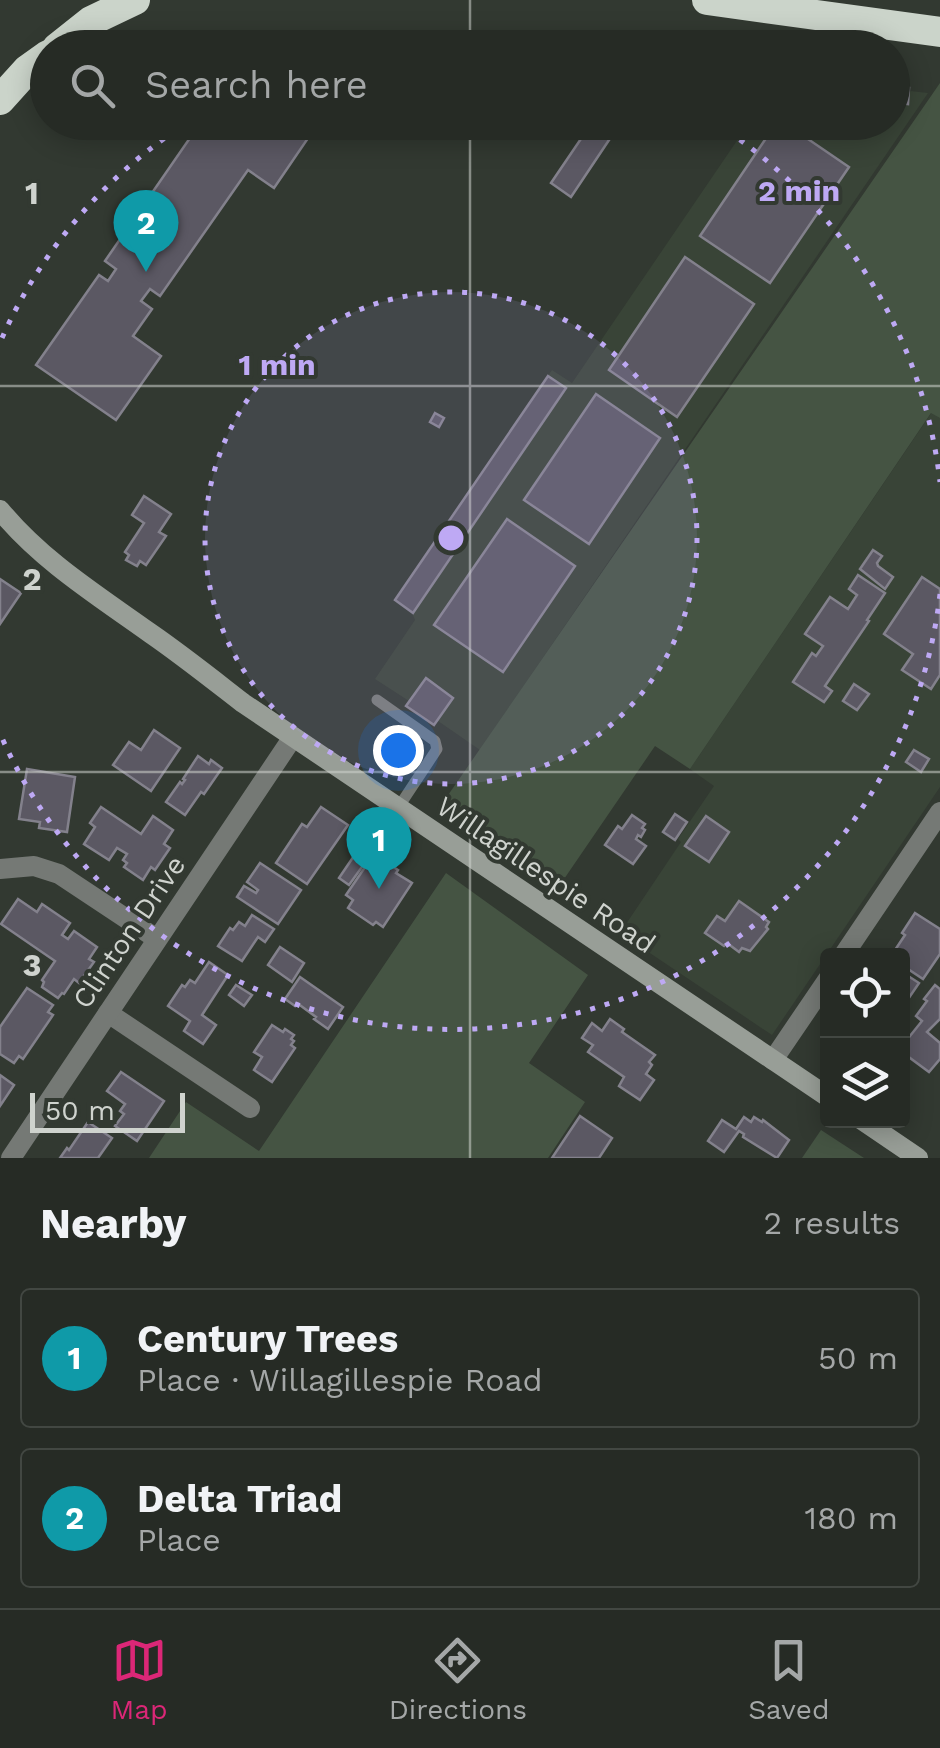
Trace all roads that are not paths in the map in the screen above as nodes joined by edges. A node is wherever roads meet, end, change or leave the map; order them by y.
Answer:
1 (135, 0) edge
2 (708, 0) edge
3 (80, 30) edge
4 (940, 32) edge
5 (30, 68) edge
6 (0, 100) edge
7 (0, 510) edge
8 (378, 700) dead end
9 (293, 737) junction
10 (398, 808) junction
11 (940, 812) edge
12 (0, 869) edge
13 (157, 939) junction
14 (849, 948) edge
15 (820, 991) edge
16 (108, 1013) junction
17 (773, 1060) junction
18 (820, 1092) edge
19 (250, 1108) dead end
20 (874, 1128) edge
21 (10, 1158) edge
22 (918, 1158) edge

1 - 3 highway
2 - 4 highway
5 - 6 highway
7 - 9 main road, Willagillespie Road
8 - 10 lane
9 - 10 main road, Willagillespie Road
9 - 13 street, Clinton Drive
10 - 17 main road, Willagillespie Road
11 - 14 street
12 - 13 street
13 - 16 street, Clinton Drive
15 - 17 street
16 - 19 street
16 - 21 street, Clinton Drive
17 - 18 main road, Willagillespie Road
20 - 22 main road

